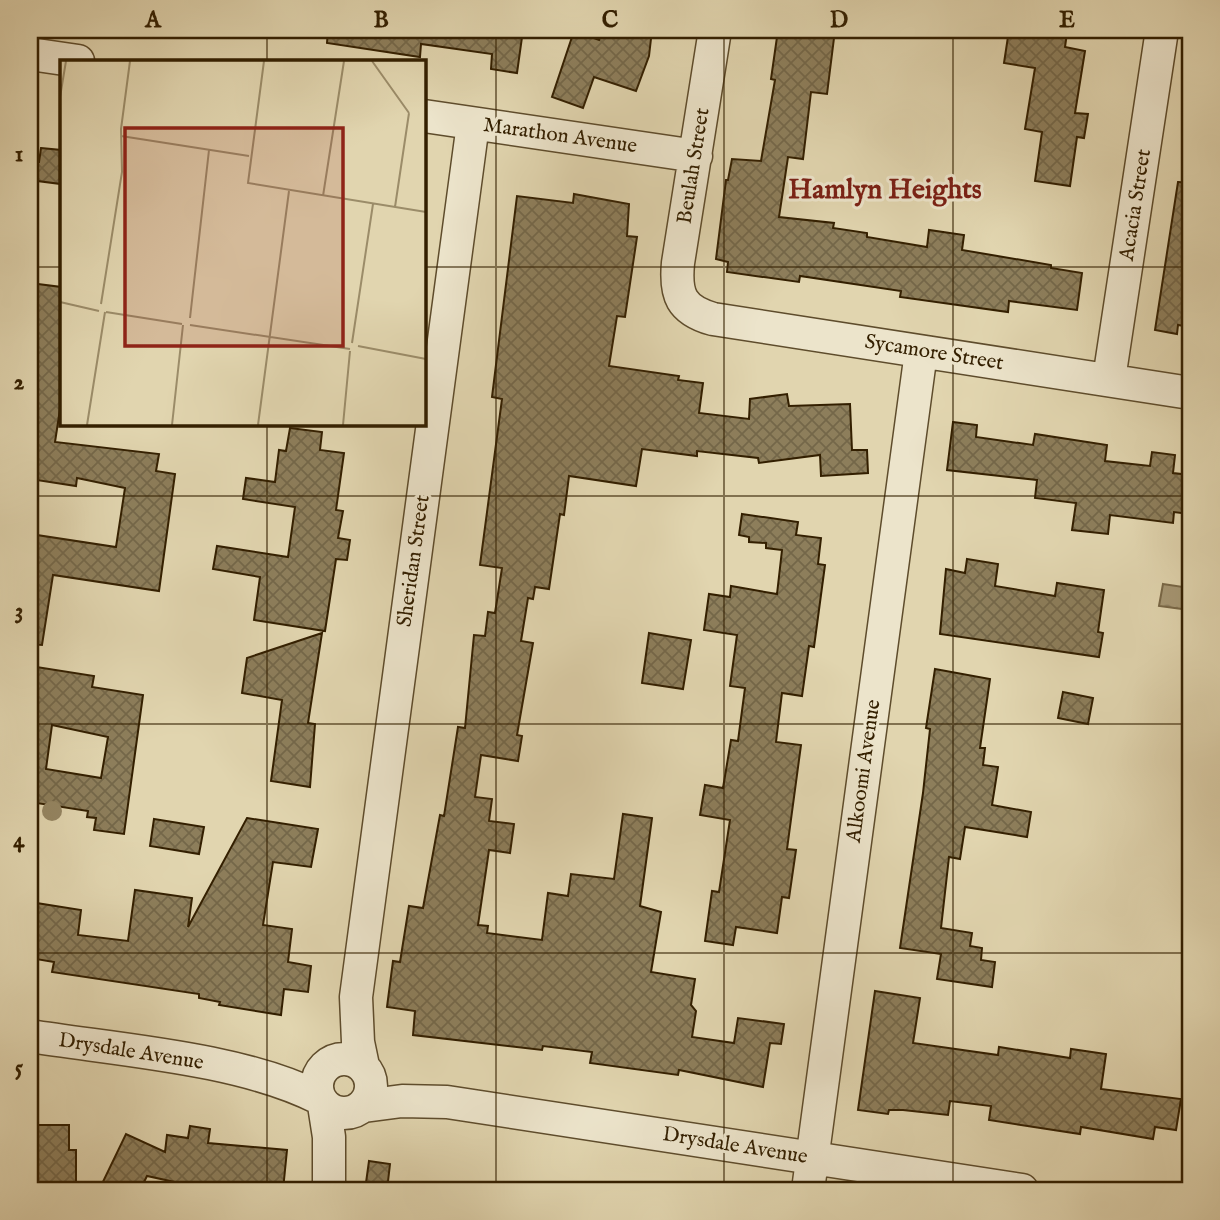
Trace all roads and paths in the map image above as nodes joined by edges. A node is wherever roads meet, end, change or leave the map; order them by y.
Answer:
1 (715, 30) edge
2 (1162, 30) edge
3 (30, 54) edge
4 (71, 60) edge
5 (425, 116) edge
6 (473, 124) junction
7 (696, 156) junction
8 (681, 303) joint
9 (921, 352) junction
10 (1109, 379) junction
11 (1190, 393) edge
12 (356, 998) junction
13 (30, 1036) edge
14 (328, 1064) junction
15 (232, 1068) junction
16 (366, 1070) junction
17 (322, 1102) junction
18 (447, 1102) junction
19 (360, 1108) junction
20 (813, 1158) junction
21 (330, 1183) edge
22 (808, 1190) edge
23 (1022, 1190) edge

1 - 7 street, Beulah Street
2 - 10 street, Acacia Street
3 - 4 street
5 - 6 street, Marathon Avenue
6 - 7 street, Marathon Avenue
6 - 12 street, Sheridan Street
7 - 8 street, Beulah Street
8 - 9 street, Sycamore Street
9 - 10 street, Sycamore Street
9 - 20 street, Alkoomi Avenue
10 - 11 street, Sycamore Street
12 - 14 street, Sheridan Street
12 - 16 street, Sheridan Street
13 - 15 street, Drysdale Avenue
14 - 15 street, Drysdale Avenue
14 - 16 street
14 - 17 street
15 - 17 street, Drysdale Avenue
16 - 18 street, Drysdale Avenue
16 - 19 street
17 - 19 street
17 - 21 street
18 - 19 street, Drysdale Avenue
18 - 20 street, Drysdale Avenue
19 - 21 street
20 - 22 street, Alkoomi Avenue
20 - 23 street, Drysdale Avenue

